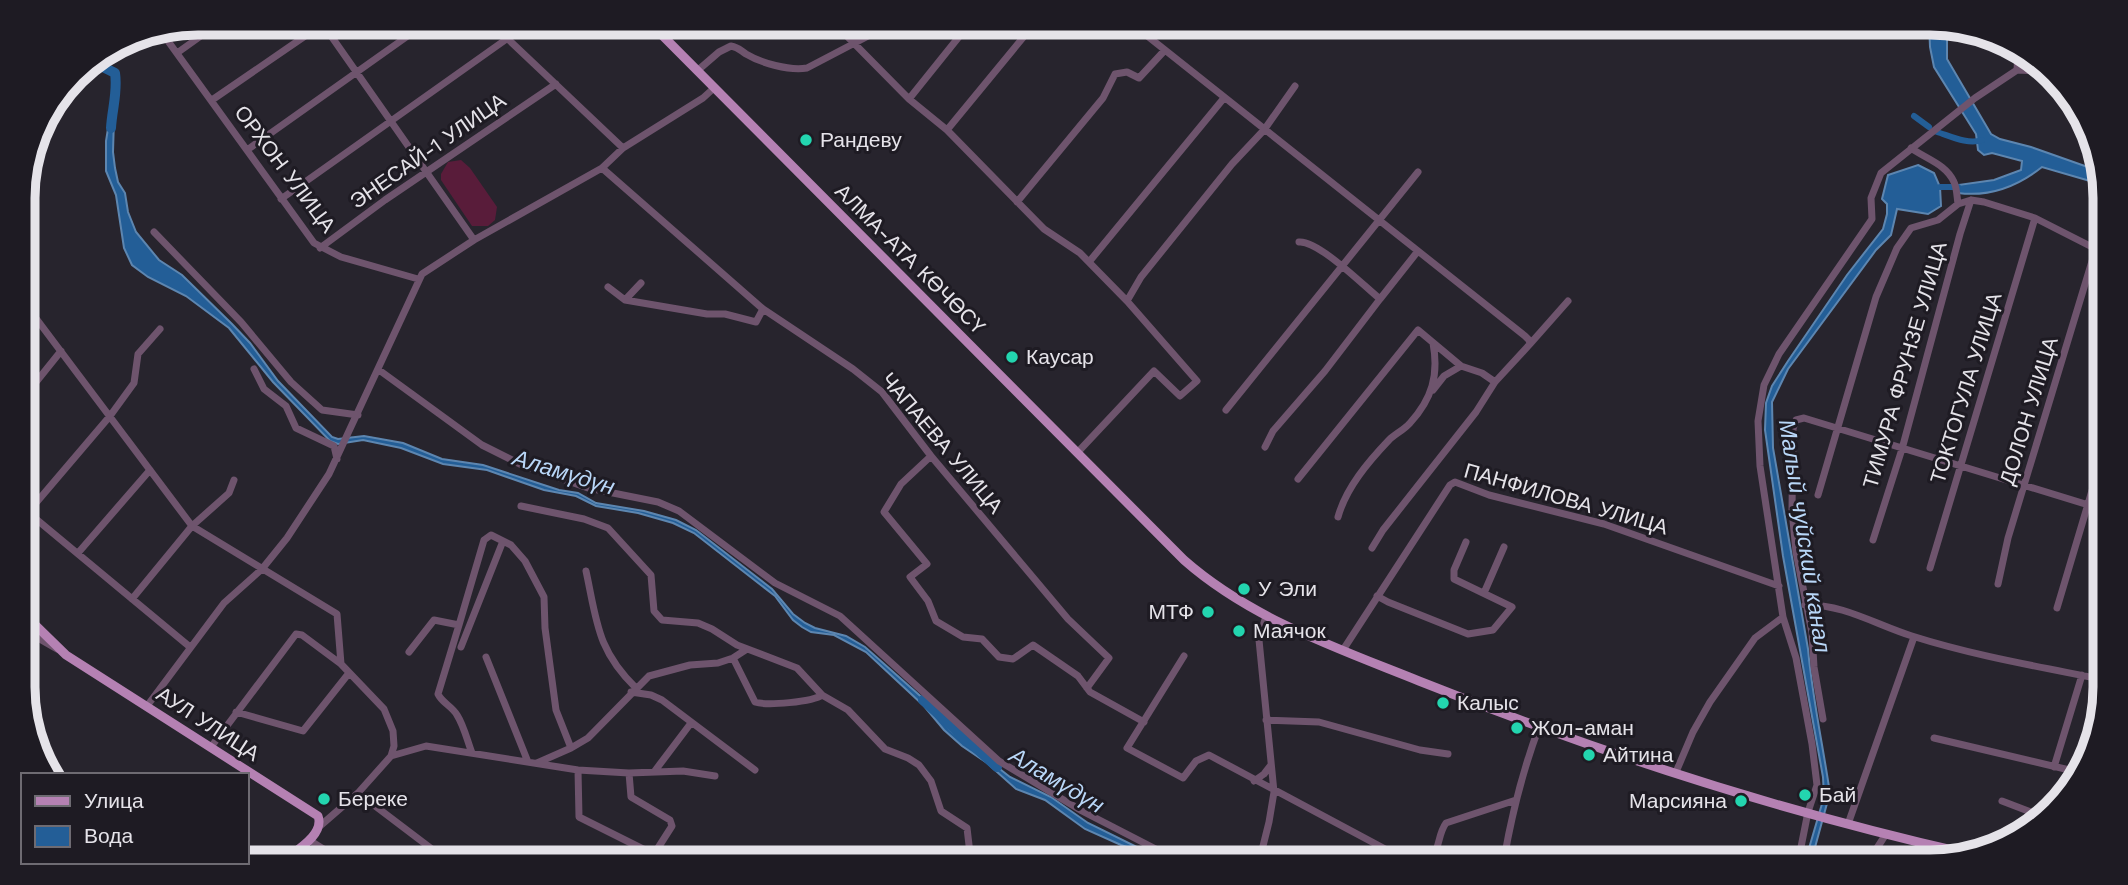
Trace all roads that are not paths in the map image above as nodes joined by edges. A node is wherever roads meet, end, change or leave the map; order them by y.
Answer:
1 (202, 35) edge
2 (306, 35) edge
3 (331, 35) edge
4 (409, 35) edge
5 (505, 35) edge
6 (662, 35) edge
7 (845, 35) edge
8 (870, 35) edge
9 (960, 35) edge
10 (1025, 35) edge
11 (1146, 35) edge
12 (166, 38) edge
13 (508, 38) junction
14 (853, 44) junction
15 (1165, 50) junction
16 (177, 53) junction
17 (2018, 61) edge
18 (2017, 70) junction
19 (697, 71) junction
20 (2031, 71) edge
21 (356, 73) junction
22 (556, 84) junction
23 (1296, 86) dead end
24 (714, 88) junction
25 (1224, 98) junction
26 (909, 99) junction
27 (212, 100) junction
28 (391, 122) junction
29 (947, 130) junction
30 (1264, 130) junction
31 (623, 148) junction
32 (1911, 148) junction
33 (247, 150) junction
34 (602, 168) junction
35 (426, 172) junction
36 (1418, 172) dead end
37 (281, 199) junction
38 (1972, 200) junction
39 (1017, 202) junction
40 (1958, 204) junction
41 (2035, 218) junction
42 (1380, 221) junction
43 (154, 232) dead end
44 (474, 240) junction
45 (1299, 242) dead end
46 (2093, 247) edge
47 (320, 248) junction
48 (1418, 251) junction
49 (2093, 258) edge
50 (1089, 262) junction
51 (1342, 268) junction
52 (418, 279) junction
53 (640, 283) dead end
54 (608, 288) dead end
55 (1380, 299) junction
56 (625, 300) junction
57 (1127, 301) junction
58 (1567, 301) dead end
59 (763, 309) junction
60 (35, 317) edge
61 (160, 329) dead end
62 (1433, 342) junction
63 (1530, 344) junction
64 (61, 351) junction
65 (1461, 366) junction
66 (254, 369) dead end
67 (379, 370) junction
68 (1496, 382) junction
69 (35, 383) edge
70 (1431, 392) junction
71 (1226, 410) dead end
72 (358, 415) junction
73 (110, 416) junction
74 (1835, 429) junction
75 (1265, 447) dead end
76 (1902, 449) junction
77 (1077, 453) junction
78 (931, 456) junction
79 (338, 458) junction
80 (1961, 467) junction
81 (150, 470) junction
82 (1298, 479) dead end
83 (234, 480) dead end
84 (2025, 486) junction
85 (2093, 486) edge
86 (1818, 495) dead end
87 (35, 502) edge
88 (2087, 505) junction
89 (521, 506) dead end
90 (2093, 507) edge
91 (1338, 517) dead end
92 (35, 521) edge
93 (192, 526) junction
94 (1873, 540) dead end
95 (503, 541) junction
96 (1466, 542) dead end
97 (1504, 547) dead end
98 (1372, 548) dead end
99 (78, 553) junction
100 (1930, 568) dead end
101 (262, 569) junction
102 (586, 571) dead end
103 (1998, 584) dead end
104 (1779, 586) junction
105 (1485, 593) junction
106 (1377, 596) junction
107 (132, 599) junction
108 (1805, 605) junction
109 (2057, 608) dead end
110 (1266, 616) junction
111 (1783, 617) junction
112 (35, 625) edge
113 (459, 625) junction
114 (35, 637) edge
115 (1914, 637) junction
116 (190, 647) junction
117 (461, 647) dead end
118 (747, 649) junction
119 (1343, 650) junction
120 (409, 652) dead end
121 (66, 655) junction
122 (1184, 656) dead end
123 (486, 657) dead end
124 (733, 658) junction
125 (341, 664) junction
126 (349, 673) junction
127 (2082, 675) junction
128 (2093, 677) edge
129 (1087, 688) junction
130 (633, 690) junction
131 (822, 695) junction
132 (147, 706) junction
133 (236, 712) junction
134 (1823, 719) dead end
135 (1266, 720) junction
136 (1144, 722) junction
137 (691, 723) junction
138 (1539, 727) junction
139 (1934, 738) dead end
140 (211, 747) junction
141 (571, 748) junction
142 (472, 753) junction
143 (1447, 754) dead end
144 (391, 756) junction
145 (528, 762) junction
146 (537, 763) junction
147 (1271, 765) junction
148 (2054, 767) junction
149 (578, 770) junction
150 (755, 770) dead end
151 (2070, 770) edge
152 (654, 772) junction
153 (1676, 772) junction
154 (629, 773) junction
155 (715, 776) dead end
156 (1254, 781) junction
157 (1274, 792) junction
158 (358, 793) junction
159 (1516, 800) junction
160 (2002, 801) dead end
161 (1808, 812) junction
162 (2033, 813) edge
163 (1848, 824) junction
164 (320, 826) junction
165 (1886, 834) junction
166 (309, 839) junction
167 (1948, 849) edge
168 (296, 850) edge
169 (326, 850) edge
170 (433, 850) edge
171 (645, 850) edge
172 (656, 850) edge
173 (970, 850) edge
174 (1158, 850) edge
175 (1262, 850) edge
176 (1387, 850) edge
177 (1437, 850) edge
178 (1506, 850) edge
179 (1800, 850) edge
180 (1876, 850) edge

1 - 16 street
2 - 27 street
3 - 21 street
4 - 21 street
5 - 13 street
6 - 19 main road, АЛМА-АТА КӨЧӨСҮ
7 - 14 street
8 - 14 street
9 - 26 street
10 - 29 street
11 - 15 street
12 - 16 street, ОРХОН УЛИЦА
13 - 22 street
13 - 28 street
14 - 19 street
14 - 26 street
15 - 25 street
15 - 39 street
16 - 27 street, ОРХОН УЛИЦА
17 - 18 street
18 - 20 street
18 - 32 street
19 - 24 main road, АЛМА-АТА КӨЧӨСҮ
21 - 28 street
21 - 33 street
22 - 31 street
22 - 35 street, ЭНЕСАЙ-1 УЛИЦА
23 - 30 street
24 - 31 street
24 - 77 main road, АЛМА-АТА КӨЧӨСҮ
25 - 30 street
25 - 50 street
26 - 29 street
27 - 33 street, ОРХОН УЛИЦА
28 - 35 street
28 - 37 street
29 - 39 street
30 - 42 street
30 - 57 street
31 - 34 street
32 - 40 street
32 - 104 street
33 - 37 street, ОРХОН УЛИЦА
34 - 44 street
34 - 59 street, ЧАПАЕВА УЛИЦА
35 - 44 street
35 - 47 street, ЭНЕСАЙ-1 УЛИЦА
36 - 42 street
37 - 47 street, ОРХОН УЛИЦА
38 - 40 street
38 - 41 street
38 - 76 street, ТИМУРА ФРУНЗЕ УЛИЦА
39 - 50 street
40 - 74 street
41 - 46 street
41 - 80 street, ТОКТОГУЛА УЛИЦА
42 - 48 street
42 - 51 street
43 - 72 street
44 - 52 street
45 - 51 street
47 - 52 street, ОРХОН УЛИЦА
48 - 55 street
48 - 63 street
49 - 84 street, ДОЛОН УЛИЦА
50 - 57 street
51 - 55 street
51 - 71 street
52 - 67 street
53 - 56 street
54 - 56 street
55 - 75 street
56 - 59 street
57 - 77 street
58 - 63 street
59 - 78 street, ЧАПАЕВА УЛИЦА
60 - 64 street
61 - 73 street
62 - 65 street
62 - 70 street
62 - 82 street
63 - 68 street
64 - 69 street
64 - 73 street
65 - 68 street
65 - 70 street
66 - 79 street
67 - 72 street
67 - 174 street
68 - 98 street
70 - 91 street
72 - 79 street
73 - 81 street
73 - 87 street
74 - 76 street
74 - 86 street
74 - 108 street
76 - 80 street
76 - 94 street, ТИМУРА ФРУНЗЕ УЛИЦА
77 - 110 main road, АЛМА-АТА КӨЧӨСҮ
78 - 129 street, ЧАПАЕВА УЛИЦА
78 - 129 street
79 - 101 street
80 - 84 street
80 - 100 street, ТОКТОГУЛА УЛИЦА
81 - 93 street
81 - 99 street
83 - 93 street
84 - 88 street
84 - 103 street, ДОЛОН УЛИЦА
85 - 88 street
88 - 90 street
88 - 109 street
89 - 118 street
92 - 99 street
93 - 101 street
93 - 107 street
95 - 113 street
95 - 117 street
95 - 141 street
96 - 105 street
97 - 105 street
99 - 107 street
101 - 116 street
101 - 125 street
102 - 130 street
104 - 106 street, ПАНФИЛОВА УЛИЦА
104 - 111 street
105 - 106 street
106 - 119 street, ПАНФИЛОВА УЛИЦА
107 - 116 street
108 - 115 street
108 - 134 street
110 - 119 main road, АЛМА-АТА КӨЧӨСҮ
110 - 135 street
111 - 153 street
111 - 161 street
112 - 121 main road
113 - 120 street
113 - 142 street
114 - 121 street, АУЛ УЛИЦА
115 - 127 street
115 - 163 street
116 - 132 street
118 - 124 street
118 - 131 street
119 - 138 main road, АЛМА-АТА КӨЧӨСҮ
121 - 132 main road, АУЛ УЛИЦА
122 - 136 street
123 - 145 street
124 - 130 street
124 - 131 street
125 - 126 street
125 - 133 street
126 - 133 street
126 - 144 street
127 - 128 street
127 - 148 street
129 - 136 street
130 - 137 street
130 - 141 street
131 - 173 street
132 - 140 main road, АУЛ УЛИЦА
133 - 140 street
135 - 143 street
135 - 147 street
136 - 156 street
137 - 150 street
137 - 152 street
138 - 153 main road, АЛМА-АТА КӨЧӨСҮ
138 - 159 street
139 - 148 street
140 - 164 main road, АУЛ УЛИЦА
141 - 146 street
142 - 144 street
142 - 145 street
144 - 158 street
145 - 146 street
146 - 149 street
147 - 156 street
147 - 157 street
148 - 151 street
149 - 154 street
149 - 171 street
152 - 154 street
152 - 155 street
153 - 161 main road, АЛМА-АТА КӨЧӨСҮ
154 - 172 street
156 - 157 street
157 - 175 street
157 - 176 street
158 - 164 street
158 - 170 street
159 - 177 street
159 - 178 street
160 - 162 street
161 - 163 main road, АЛМА-АТА КӨЧӨСҮ
161 - 179 street
163 - 165 main road, АЛМА-АТА КӨЧӨСҮ
164 - 166 main road
165 - 167 main road, АЛМА-АТА КӨЧӨСҮ
165 - 180 street
166 - 168 main road
166 - 169 street

